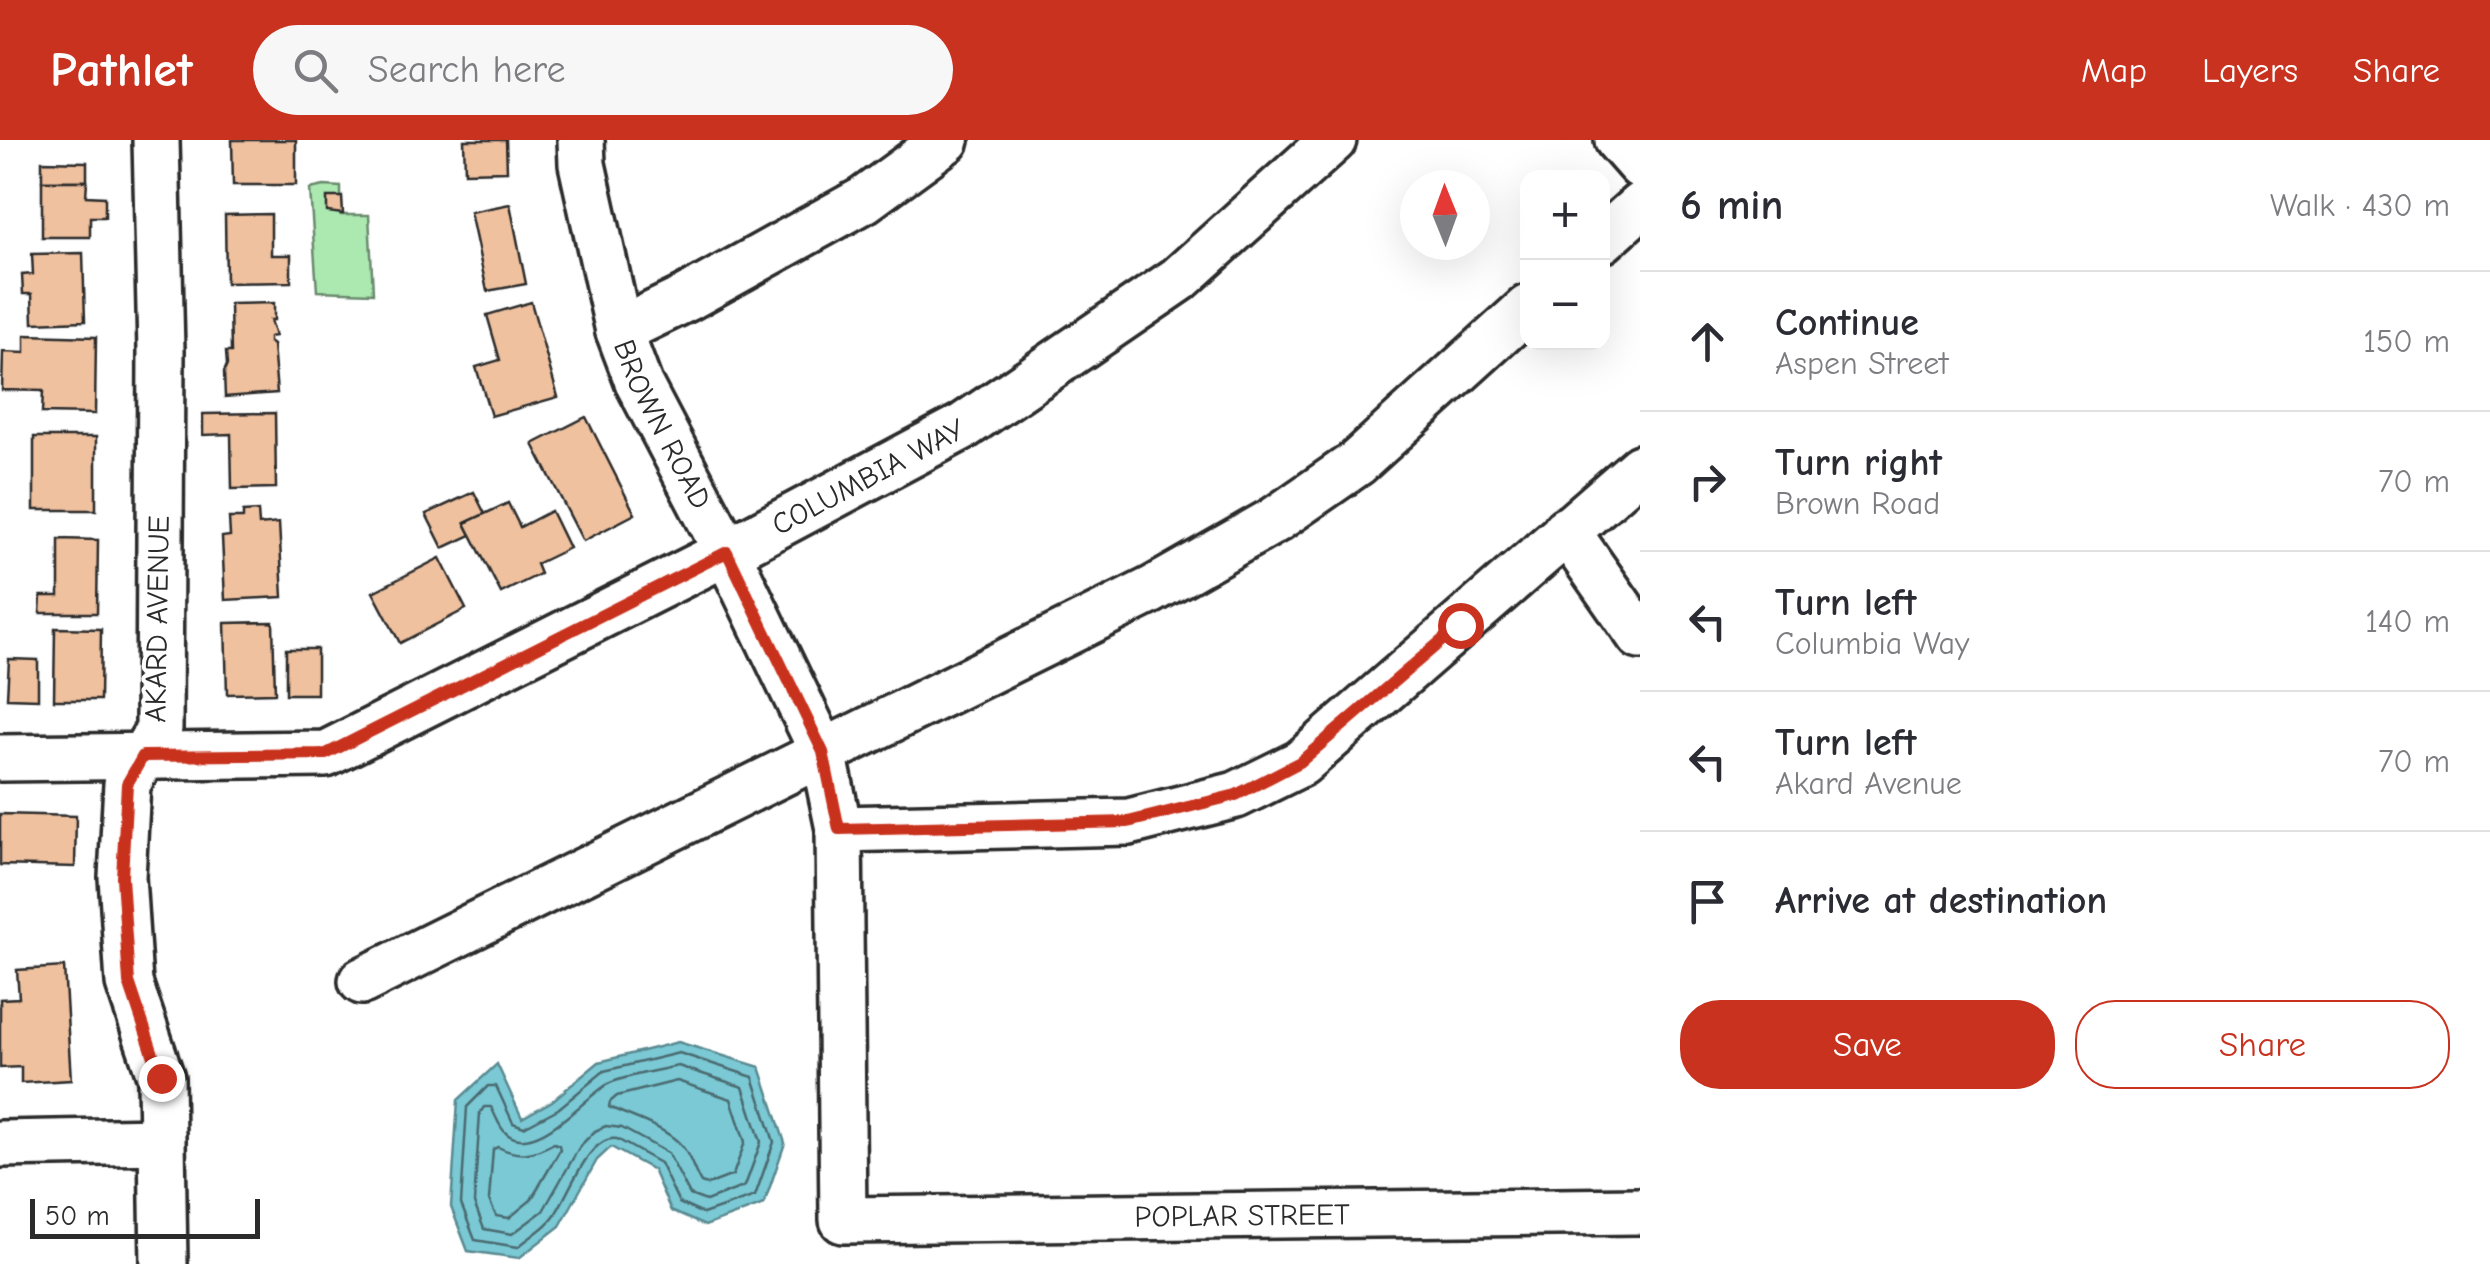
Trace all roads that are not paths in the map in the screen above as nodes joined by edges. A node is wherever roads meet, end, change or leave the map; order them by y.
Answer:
1 (156, 140) edge
2 (581, 140) edge
3 (946, 140) edge
4 (1332, 140) edge
5 (1618, 140) edge
6 (1640, 164) edge
7 (1640, 206) edge
8 (1610, 233) edge
9 (1520, 315) edge
10 (618, 331) junction
11 (1640, 468) edge
12 (1566, 530) junction
13 (727, 552) junction
14 (1640, 636) edge
15 (823, 752) junction
16 (143, 756) junction
17 (0, 758) edge
18 (839, 829) junction
19 (362, 981) dead end
20 (161, 1141) junction
21 (0, 1144) edge
22 (1640, 1210) edge
23 (843, 1220) joint
24 (164, 1264) edge

1 - 16 street, AKARD AVENUE
2 - 10 street, BROWN ROAD
3 - 10 street
4 - 13 street, COLUMBIA WAY
5 - 6 street
7 - 8 street
9 - 15 street
10 - 13 street, BROWN ROAD
11 - 12 street
12 - 14 street
12 - 18 street
13 - 15 street, BROWN ROAD
13 - 16 street, COLUMBIA WAY
15 - 18 street, BROWN ROAD
15 - 19 street
16 - 17 street, COLUMBIA WAY
16 - 20 street, AKARD AVENUE
18 - 23 street, BROWN ROAD
20 - 21 street
20 - 24 street, AKARD AVENUE
22 - 23 street, POPLAR STREET

